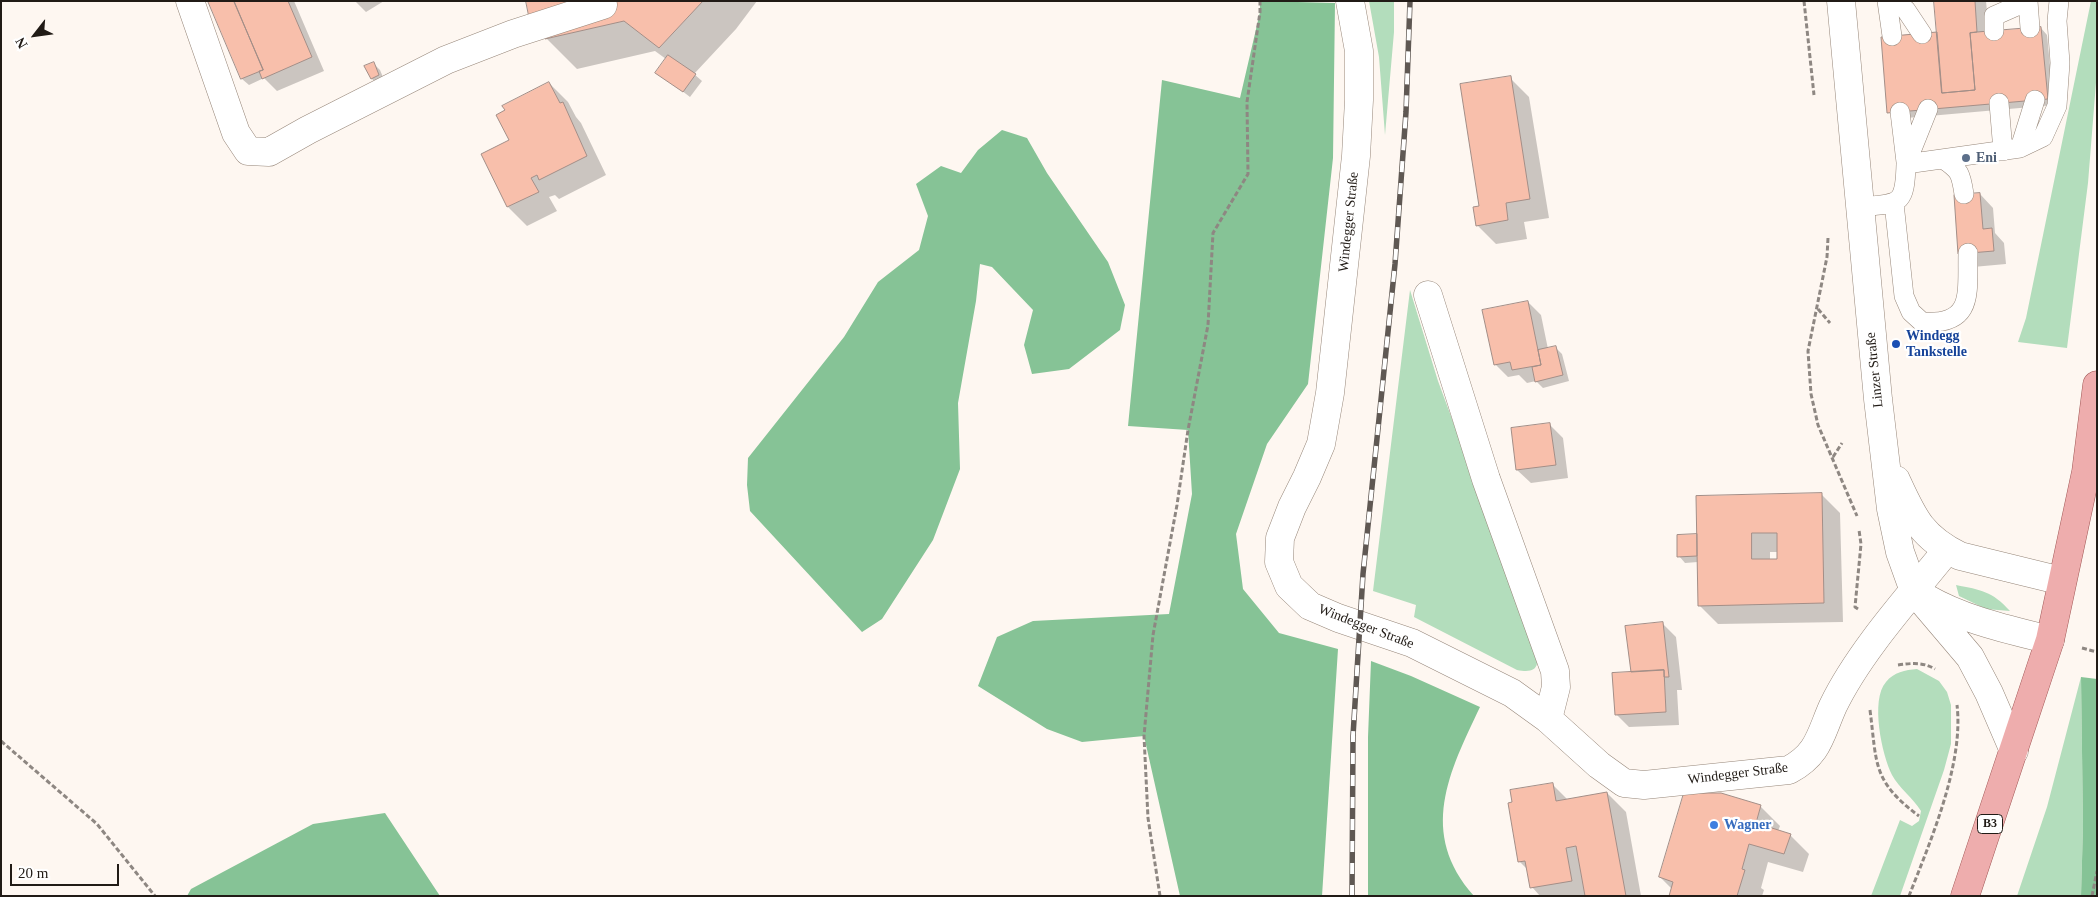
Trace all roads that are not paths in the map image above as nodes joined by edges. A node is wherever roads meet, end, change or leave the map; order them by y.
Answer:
1 (190, 1) edge
2 (1350, 1) edge
3 (1840, 1) edge
4 (1887, 1) edge
5 (1895, 1) edge
6 (2028, 1) edge
7 (2059, 1) edge
8 (603, 4) dead end
9 (2030, 28) dead end
10 (1994, 31) dead end
11 (1922, 34) dead end
12 (1892, 36) dead end
13 (2035, 100) dead end
14 (1999, 103) dead end
15 (1928, 109) dead end
16 (1900, 112) dead end
17 (2012, 149) junction
18 (1943, 159) junction
19 (1906, 164) junction
20 (1964, 194) dead end
21 (1894, 203) junction
22 (1860, 207) junction
23 (1968, 253) dead end
24 (1428, 295) dead end
25 (2097, 384) edge
26 (1885, 457) junction
27 (1947, 550) junction
28 (2062, 581) junction
29 (1914, 591) junction
30 (2050, 640) junction
31 (1548, 719) junction
32 (2014, 751) junction
33 (1965, 896) edge

1 - 8 street
2 - 31 street, Windegger Straße
3 - 22 street, Linzer Straße
4 - 12 lane
5 - 11 lane
6 - 9 lane
6 - 10 lane
7 - 17 lane
13 - 17 lane
14 - 17 lane
15 - 19 lane
16 - 19 lane
17 - 18 lane
18 - 19 lane
18 - 20 lane
19 - 21 lane
21 - 22 lane
21 - 23 lane
22 - 26 street, Linzer Straße
24 - 31 street
25 - 28 main road, B3
26 - 27 street
26 - 29 street, Linzer Straße
27 - 28 street
27 - 29 street, Windegger Straße
28 - 30 main road, B3
29 - 30 street
29 - 31 street, Windegger Straße
29 - 32 street
30 - 32 main road, B3
32 - 33 main road, B3

